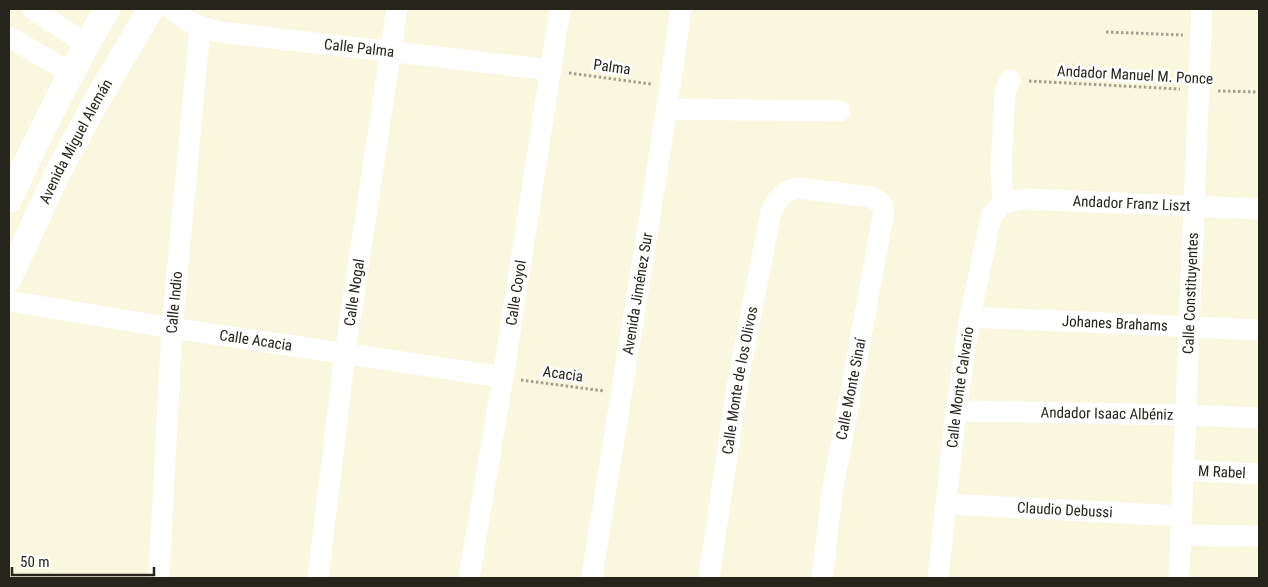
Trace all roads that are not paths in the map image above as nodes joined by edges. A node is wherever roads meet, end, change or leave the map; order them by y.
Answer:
1 (33, 9) edge
2 (107, 9) edge
3 (151, 9) edge
4 (172, 9) edge
5 (397, 9) edge
6 (560, 9) edge
7 (681, 9) edge
8 (1202, 9) edge
9 (200, 28) junction
10 (9, 37) edge
11 (86, 44) junction
12 (390, 52) junction
13 (551, 70) junction
14 (71, 73) junction
15 (1010, 80) road end
16 (666, 109) junction
17 (840, 111) dead end
18 (9, 200) edge
19 (880, 202) joint
20 (1003, 203) junction
21 (1194, 206) junction
22 (1259, 210) edge
23 (9, 278) edge
24 (9, 301) edge
25 (970, 317) junction
26 (1189, 327) junction
27 (172, 328) junction
28 (1259, 330) edge
29 (345, 354) junction
30 (503, 377) junction
31 (956, 411) junction
32 (1186, 415) junction
33 (1259, 418) edge
34 (1183, 470) junction
35 (1259, 474) edge
36 (947, 504) junction
37 (1181, 526) junction
38 (1259, 536) edge
39 (159, 578) edge
40 (318, 578) edge
41 (469, 578) edge
42 (592, 578) edge
43 (709, 578) edge
44 (822, 578) edge
45 (938, 578) edge
46 (1179, 578) edge

1 - 11 street
2 - 11 main road
3 - 23 main road, Avenida Miguel Alemán
4 - 9 street, Calle Palma
5 - 12 street, Calle Nogal
6 - 13 street, Calle Coyol
7 - 16 street, Avenida Jiménez Sur
8 - 21 street, Calle Constituyentes
9 - 12 street, Calle Palma
9 - 27 street, Calle Indio
10 - 14 street
11 - 14 main road
12 - 13 street, Calle Palma
12 - 29 street, Calle Nogal
13 - 30 street, Calle Coyol
14 - 18 main road
15 - 20 street
16 - 17 street
16 - 42 street, Avenida Jiménez Sur
19 - 43 street, Calle Monte de los Olivos
19 - 44 street, Calle Monte Sinaí
20 - 21 street, Andador Franz Liszt
20 - 25 street, Calle Monte Calvario
21 - 22 street, Andador Franz Liszt
21 - 26 street, Calle Constituyentes
24 - 27 street, Calle Acacia
25 - 26 street, Johanes Brahams
25 - 31 street, Calle Monte Calvario
26 - 28 street, Johanes Brahams
26 - 32 street, Calle Constituyentes
27 - 29 street, Calle Acacia
27 - 39 street, Calle Indio
29 - 30 street, Calle Acacia
29 - 40 street, Calle Nogal
30 - 41 street, Calle Coyol
31 - 32 street, Andador Isaac Albéniz
31 - 36 street, Calle Monte Calvario
32 - 33 street, Andador Isaac Albéniz
32 - 34 street, Calle Constituyentes
34 - 35 street, M Rabel
34 - 37 street, Calle Constituyentes
36 - 37 street, Claudio Debussi
36 - 45 street, Calle Monte Calvario
37 - 38 street, Claudio Debussi
37 - 46 street, Calle Constituyentes

